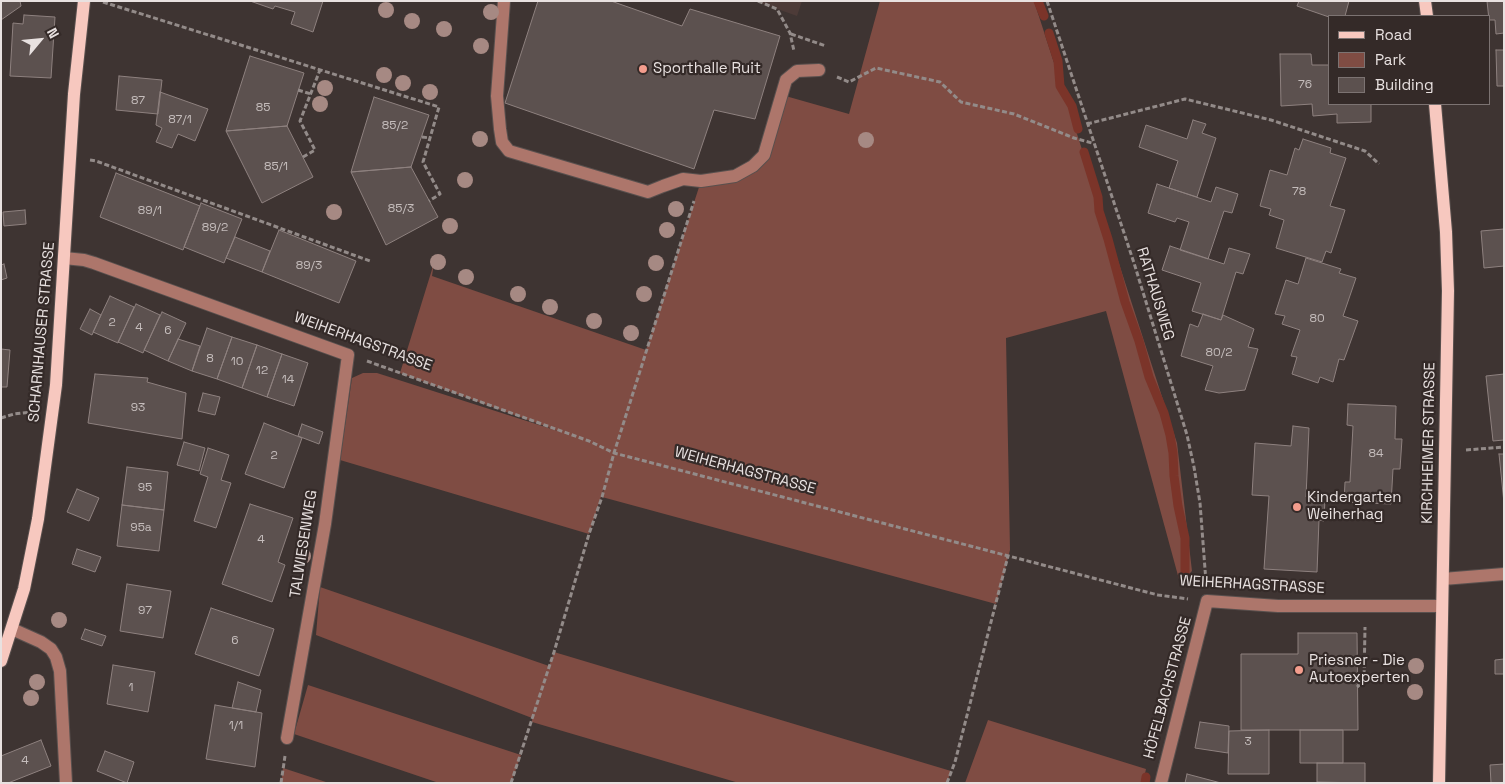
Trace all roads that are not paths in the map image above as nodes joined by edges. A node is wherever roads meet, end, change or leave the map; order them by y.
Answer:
1 (84, 1) edge
2 (504, 1) edge
3 (1425, 1) edge
4 (1427, 15) edge
5 (819, 70) road end
6 (1435, 105) edge
7 (64, 258) junction
8 (348, 355) joint
9 (1504, 574) edge
10 (1443, 579) junction
11 (1207, 602) joint
12 (1442, 606) junction
13 (12, 629) junction
14 (1, 660) edge
15 (287, 738) road end
16 (66, 783) edge
17 (1160, 783) edge
18 (1438, 783) edge

1 - 7 main road, SCHARNHAUSER STRASSE
2 - 5 street
3 - 4 main road
6 - 10 main road, KIRCHHEIMER STRASSE
7 - 8 street, WEIHERHAGSTRASSE
7 - 13 main road, SCHARNHAUSER STRASSE
8 - 15 street, TALWIESENWEG
9 - 10 street
10 - 12 main road, KIRCHHEIMER STRASSE
11 - 12 street, WEIHERHAGSTRASSE
11 - 17 street, HÖFELBACHSTRASSE
12 - 18 main road, KIRCHHEIMER STRASSE
13 - 14 main road, SCHARNHAUSER STRASSE
13 - 16 street

